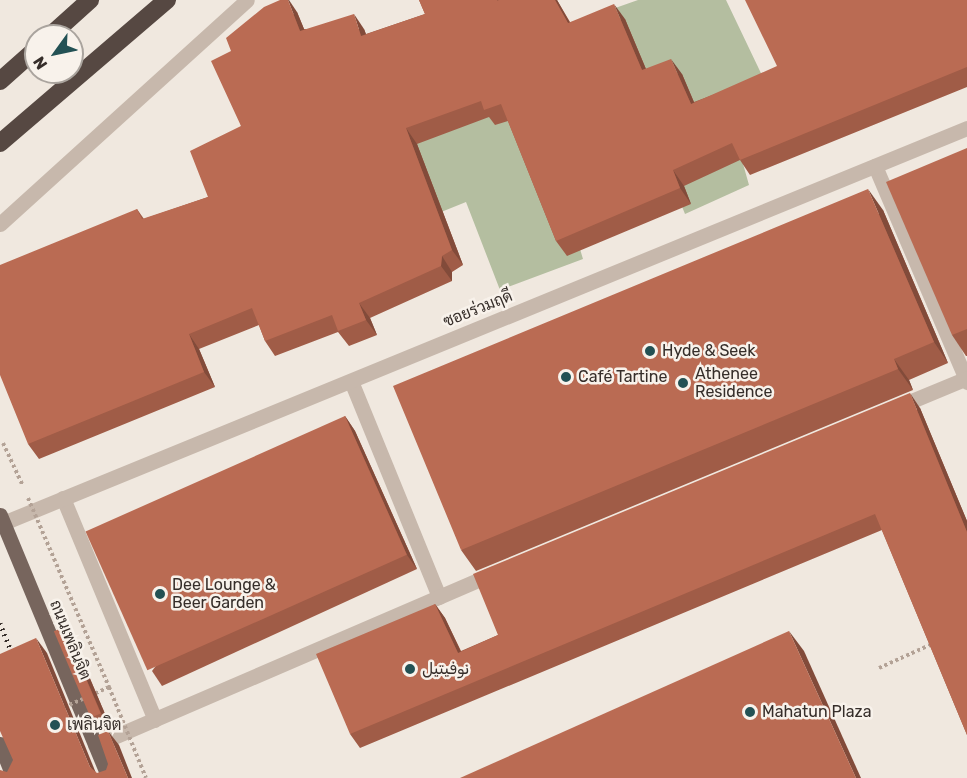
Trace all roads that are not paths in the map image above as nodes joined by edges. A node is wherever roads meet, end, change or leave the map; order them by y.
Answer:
1 (90, 0) edge
2 (167, 0) edge
3 (247, 0) edge
4 (63, 24) edge
5 (24, 60) edge
6 (0, 81) edge
7 (967, 128) edge
8 (0, 143) edge
9 (875, 166) junction
10 (0, 224) edge
11 (967, 380) edge
12 (351, 381) junction
13 (877, 415) edge
14 (63, 498) junction
15 (2, 519) edge
16 (514, 565) edge
17 (439, 597) junction
18 (154, 720) junction
19 (95, 745) junction
20 (2, 753) edge
21 (14, 778) edge
22 (109, 778) edge

1 - 4 highway
2 - 8 highway
3 - 10 street
5 - 6 highway
7 - 9 street, ซอยร่วมฤดี
9 - 11 street
9 - 12 street, ซอยร่วมฤดี
11 - 13 street
12 - 14 street, ซอยร่วมฤดี
12 - 17 street
14 - 15 street, ซอยร่วมฤดี
14 - 18 street
15 - 19 main road, ถนนเพลินจิต
16 - 17 street
17 - 18 street
18 - 19 street
19 - 22 main road, ถนนเพลินจิต
20 - 21 main road

